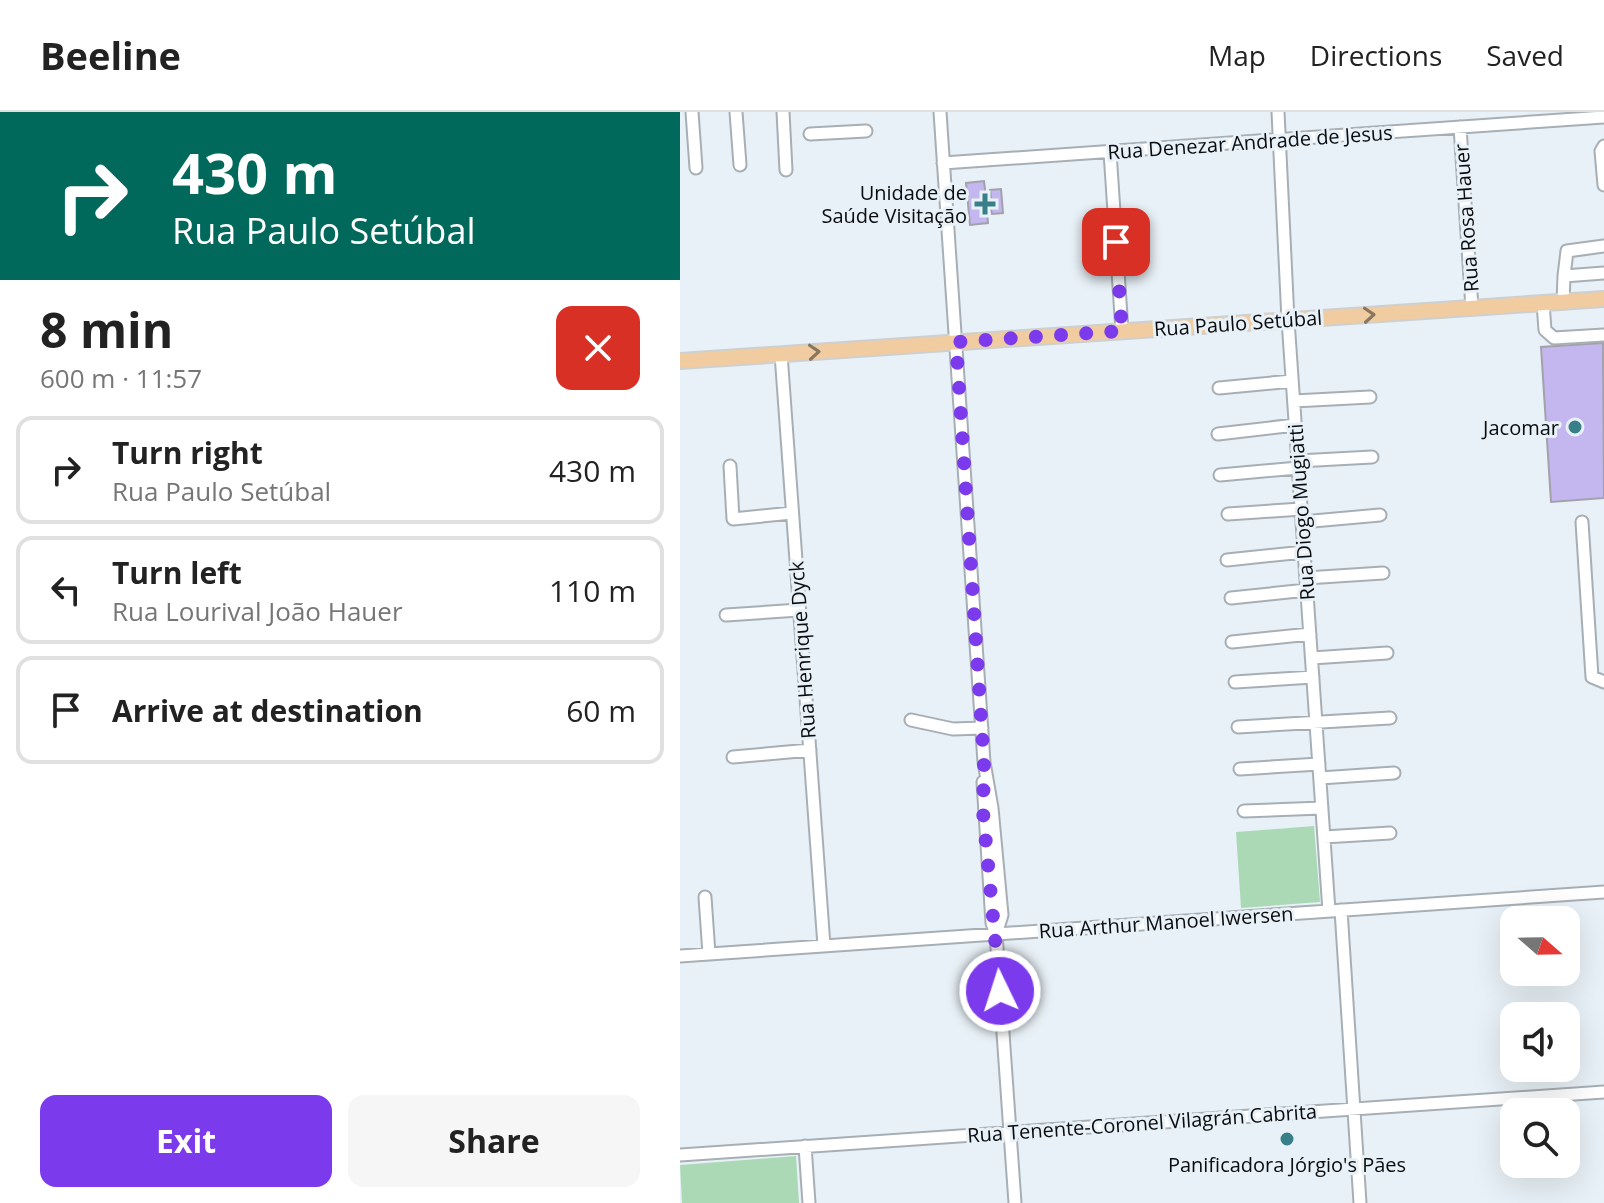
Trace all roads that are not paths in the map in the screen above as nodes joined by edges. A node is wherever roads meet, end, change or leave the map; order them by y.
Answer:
1 (692, 112) edge
2 (736, 112) edge
3 (783, 112) edge
4 (940, 112) edge
5 (1278, 112) edge
6 (1604, 117) edge
7 (1460, 127) junction
8 (866, 131) dead end
9 (810, 134) dead end
10 (1280, 140) junction
11 (1604, 146) edge
12 (1110, 152) junction
13 (943, 163) junction
14 (740, 165) dead end
15 (696, 168) dead end
16 (786, 170) dead end
17 (1604, 185) edge
18 (1604, 246) edge
19 (1604, 273) edge
20 (1564, 276) junction
21 (1604, 299) edge
22 (1563, 302) junction
23 (1543, 303) junction
24 (1472, 308) junction
25 (1288, 320) junction
26 (1122, 331) junction
27 (1604, 335) edge
28 (956, 342) junction
29 (781, 354) junction
30 (680, 361) edge
31 (1292, 381) junction
32 (1219, 388) dead end
33 (1370, 397) dead end
34 (1294, 401) junction
35 (1295, 425) junction
36 (1218, 434) dead end
37 (1372, 457) dead end
38 (1298, 465) junction
39 (730, 466) dead end
40 (1220, 475) dead end
41 (1301, 509) junction
42 (792, 513) junction
43 (1228, 514) dead end
44 (1380, 515) dead end
45 (1302, 522) junction
46 (1582, 522) dead end
47 (1304, 552) junction
48 (1227, 560) dead end
49 (1383, 573) dead end
50 (1306, 584) junction
51 (1231, 598) dead end
52 (799, 610) junction
53 (726, 615) dead end
54 (1310, 634) junction
55 (1232, 642) dead end
56 (1387, 653) dead end
57 (1312, 658) junction
58 (1313, 677) junction
59 (1235, 682) dead end
60 (1604, 682) edge
61 (1390, 718) dead end
62 (911, 720) dead end
63 (1316, 723) junction
64 (1238, 727) dead end
65 (982, 728) junction
66 (810, 750) junction
67 (733, 757) dead end
68 (1319, 764) junction
69 (1240, 769) dead end
70 (1394, 773) dead end
71 (1320, 778) junction
72 (1322, 808) junction
73 (1244, 811) dead end
74 (1390, 833) dead end
75 (1324, 837) junction
76 (1604, 892) edge
77 (705, 897) dead end
78 (1335, 911) junction
79 (996, 934) junction
80 (824, 946) junction
81 (709, 954) junction
82 (680, 956) edge
83 (1604, 1092) edge
84 (1354, 1109) junction
85 (1010, 1132) junction
86 (805, 1146) junction
87 (680, 1155) edge
88 (809, 1203) edge
89 (1015, 1203) edge
90 (1360, 1203) edge

1 - 15 street
2 - 14 street
3 - 16 street
4 - 13 street
5 - 10 street, Rua Diogo Mugiatti
6 - 7 street, Rua Denezar Andrade de Jesus
7 - 10 street, Rua Denezar Andrade de Jesus
7 - 24 street, Rua Rosa Hauer
8 - 9 street
10 - 12 street, Rua Denezar Andrade de Jesus
10 - 25 street, Rua Diogo Mugiatti
11 - 17 street
12 - 13 street, Rua Denezar Andrade de Jesus
12 - 26 street
13 - 28 street
18 - 20 street
19 - 20 street
20 - 22 street
21 - 22 main road, Rua Paulo Setúbal
22 - 23 main road, Rua Paulo Setúbal
23 - 24 main road, Rua Paulo Setúbal
23 - 27 street
25 -> 24 main road, Rua Paulo Setúbal
25 - 26 main road, Rua Paulo Setúbal
25 - 31 street, Rua Diogo Mugiatti
26 - 28 main road, Rua Paulo Setúbal
29 -> 28 main road, Rua Paulo Setúbal
28 - 65 street
29 - 30 main road, Rua Paulo Setúbal
29 - 42 street, Rua Henrique Dyck
31 - 32 street
31 - 34 street, Rua Diogo Mugiatti
33 - 34 street
34 - 35 street, Rua Diogo Mugiatti
35 - 36 street
35 - 38 street, Rua Diogo Mugiatti
37 - 38 street
38 - 40 street
38 - 41 street, Rua Diogo Mugiatti
39 - 42 street
41 - 43 street
41 - 45 street, Rua Diogo Mugiatti
42 - 52 street, Rua Henrique Dyck
44 - 45 street
45 - 47 street, Rua Diogo Mugiatti
46 - 60 street
47 - 48 street
47 - 50 street, Rua Diogo Mugiatti
49 - 50 street
50 - 51 street
50 - 54 street, Rua Diogo Mugiatti
52 - 53 street
52 - 66 street, Rua Henrique Dyck
54 - 55 street
54 - 57 street, Rua Diogo Mugiatti
56 - 57 street
57 - 58 street, Rua Diogo Mugiatti
58 - 59 street
58 - 63 street, Rua Diogo Mugiatti
61 - 63 street
62 - 65 street
63 - 64 street
63 - 68 street, Rua Diogo Mugiatti
65 - 79 street
66 - 67 street
66 - 80 street, Rua Henrique Dyck
68 - 69 street
68 - 71 street, Rua Diogo Mugiatti
70 - 71 street
71 - 72 street, Rua Diogo Mugiatti
72 - 73 street
72 - 75 street, Rua Diogo Mugiatti
74 - 75 street
75 - 78 street, Rua Diogo Mugiatti
76 - 78 street, Rua Arthur Manoel Iwersen
77 - 81 street
78 - 79 street, Rua Arthur Manoel Iwersen
78 - 84 street, Rua Diogo Mugiatti
79 - 80 street, Rua Arthur Manoel Iwersen
79 - 85 street
80 - 81 street, Rua Arthur Manoel Iwersen
81 - 82 street, Rua Arthur Manoel Iwersen
83 - 84 street, Rua Tenente-Coronel Vilagrán Cabrita
84 - 85 street, Rua Tenente-Coronel Vilagrán Cabrita
84 - 90 street, Rua Diogo Mugiatti
85 - 86 street, Rua Tenente-Coronel Vilagrán Cabrita
85 - 89 street
86 - 87 street, Rua Tenente-Coronel Vilagrán Cabrita
86 - 88 street

